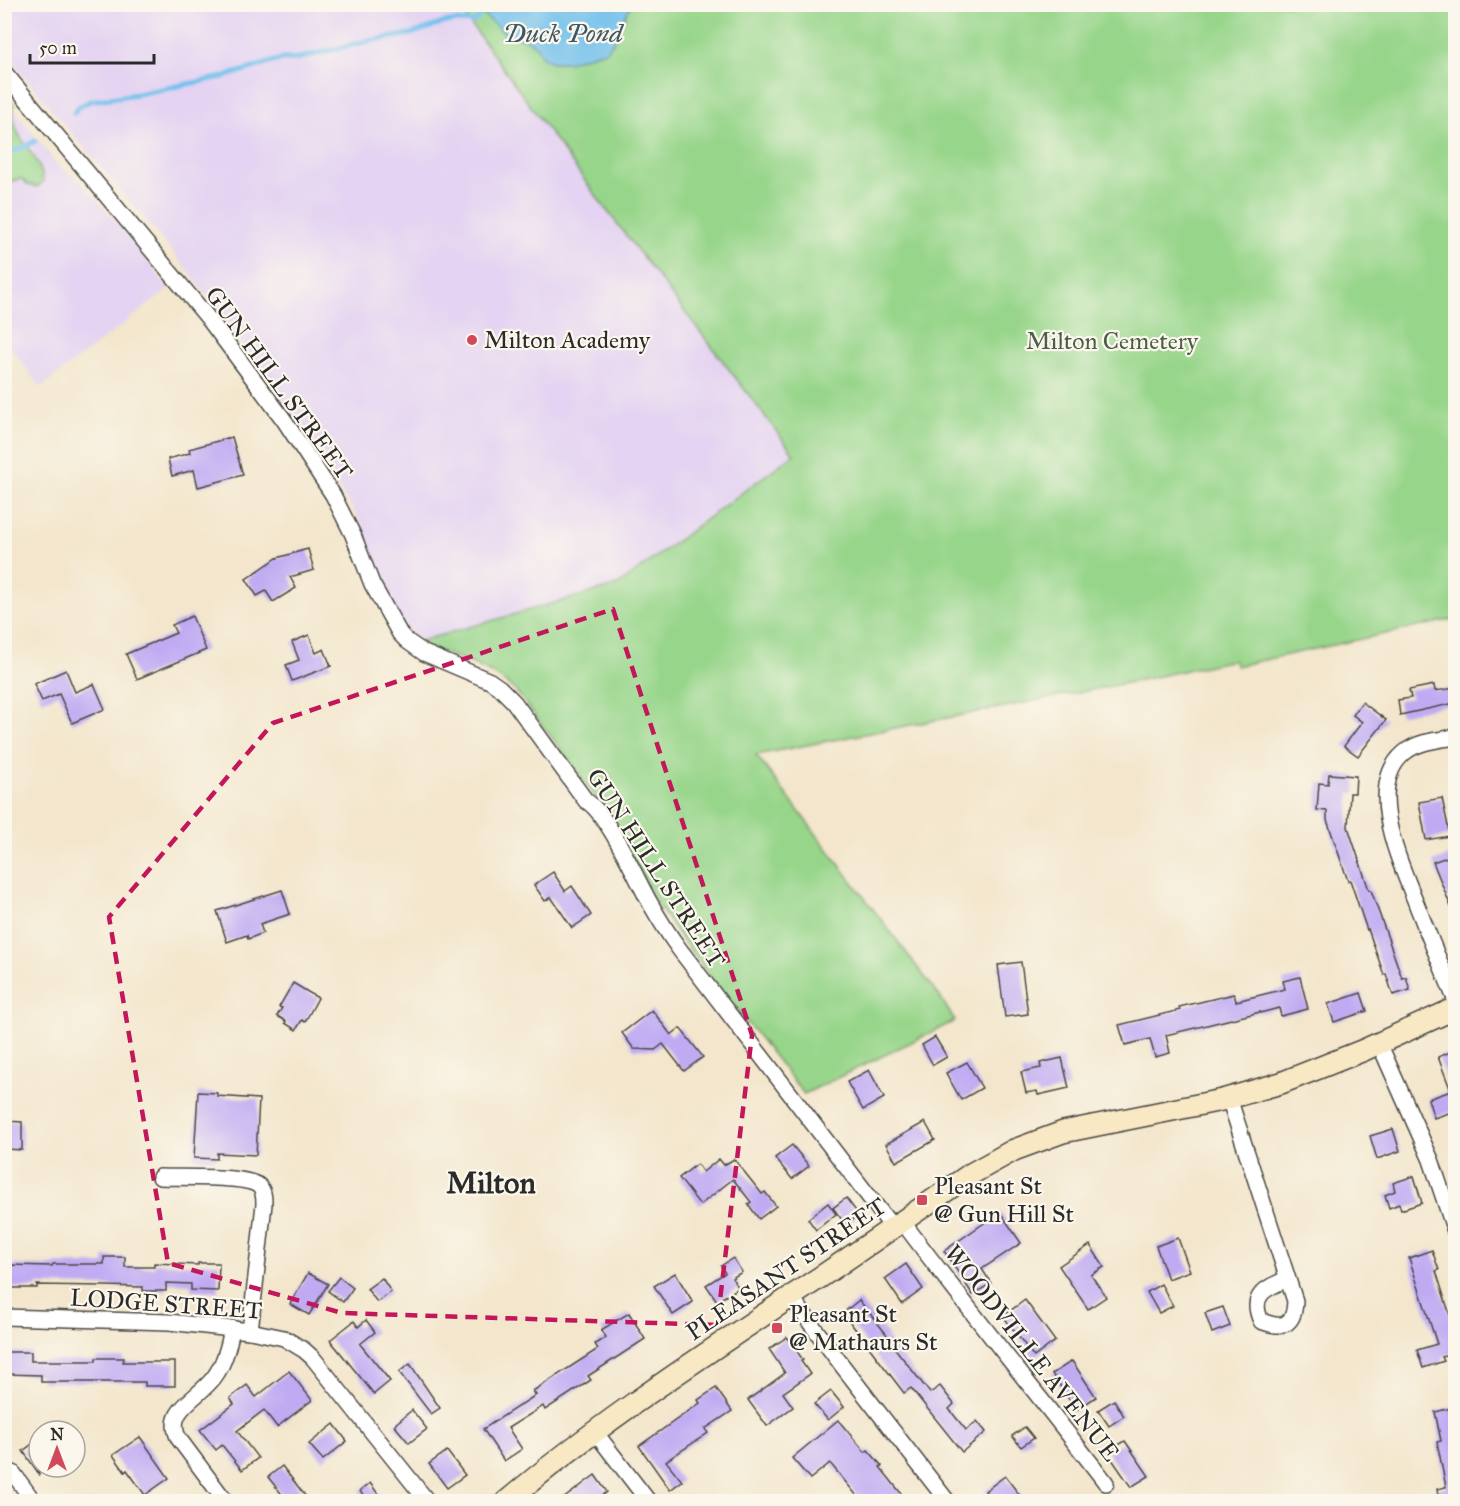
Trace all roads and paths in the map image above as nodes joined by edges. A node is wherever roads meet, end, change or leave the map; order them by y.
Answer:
1 (4, 72) edge
2 (1455, 737) edge
3 (1455, 1001) edge
4 (1455, 1008) edge
5 (1378, 1043) junction
6 (1229, 1098) junction
7 (160, 1177) dead end
8 (897, 1225) junction
9 (1455, 1234) edge
10 (1287, 1280) dead end
11 (791, 1297) junction
12 (4, 1317) edge
13 (232, 1328) junction
14 (250, 1331) junction
15 (595, 1432) junction
16 (13, 1473) dead end
17 (1106, 1483) dead end
18 (34, 1502) edge
19 (226, 1502) edge
20 (428, 1502) edge
21 (506, 1502) edge
22 (649, 1502) edge
23 (948, 1502) edge

1 - 8 street, GUN HILL STREET
2 - 3 street
4 - 5 street, PLEASANT STREET
5 - 6 street, PLEASANT STREET
5 - 9 street
6 - 8 street, PLEASANT STREET
6 - 10 street
7 - 14 street
8 - 11 street, PLEASANT STREET
8 - 17 street, WOODVILLE AVENUE
11 - 15 street, PLEASANT STREET
11 - 23 street
12 - 13 street, LODGE STREET
13 - 14 street, LODGE STREET
13 - 19 street
14 - 20 street, LODGE STREET
15 - 21 street, PLEASANT STREET
15 - 22 street
16 - 18 street

